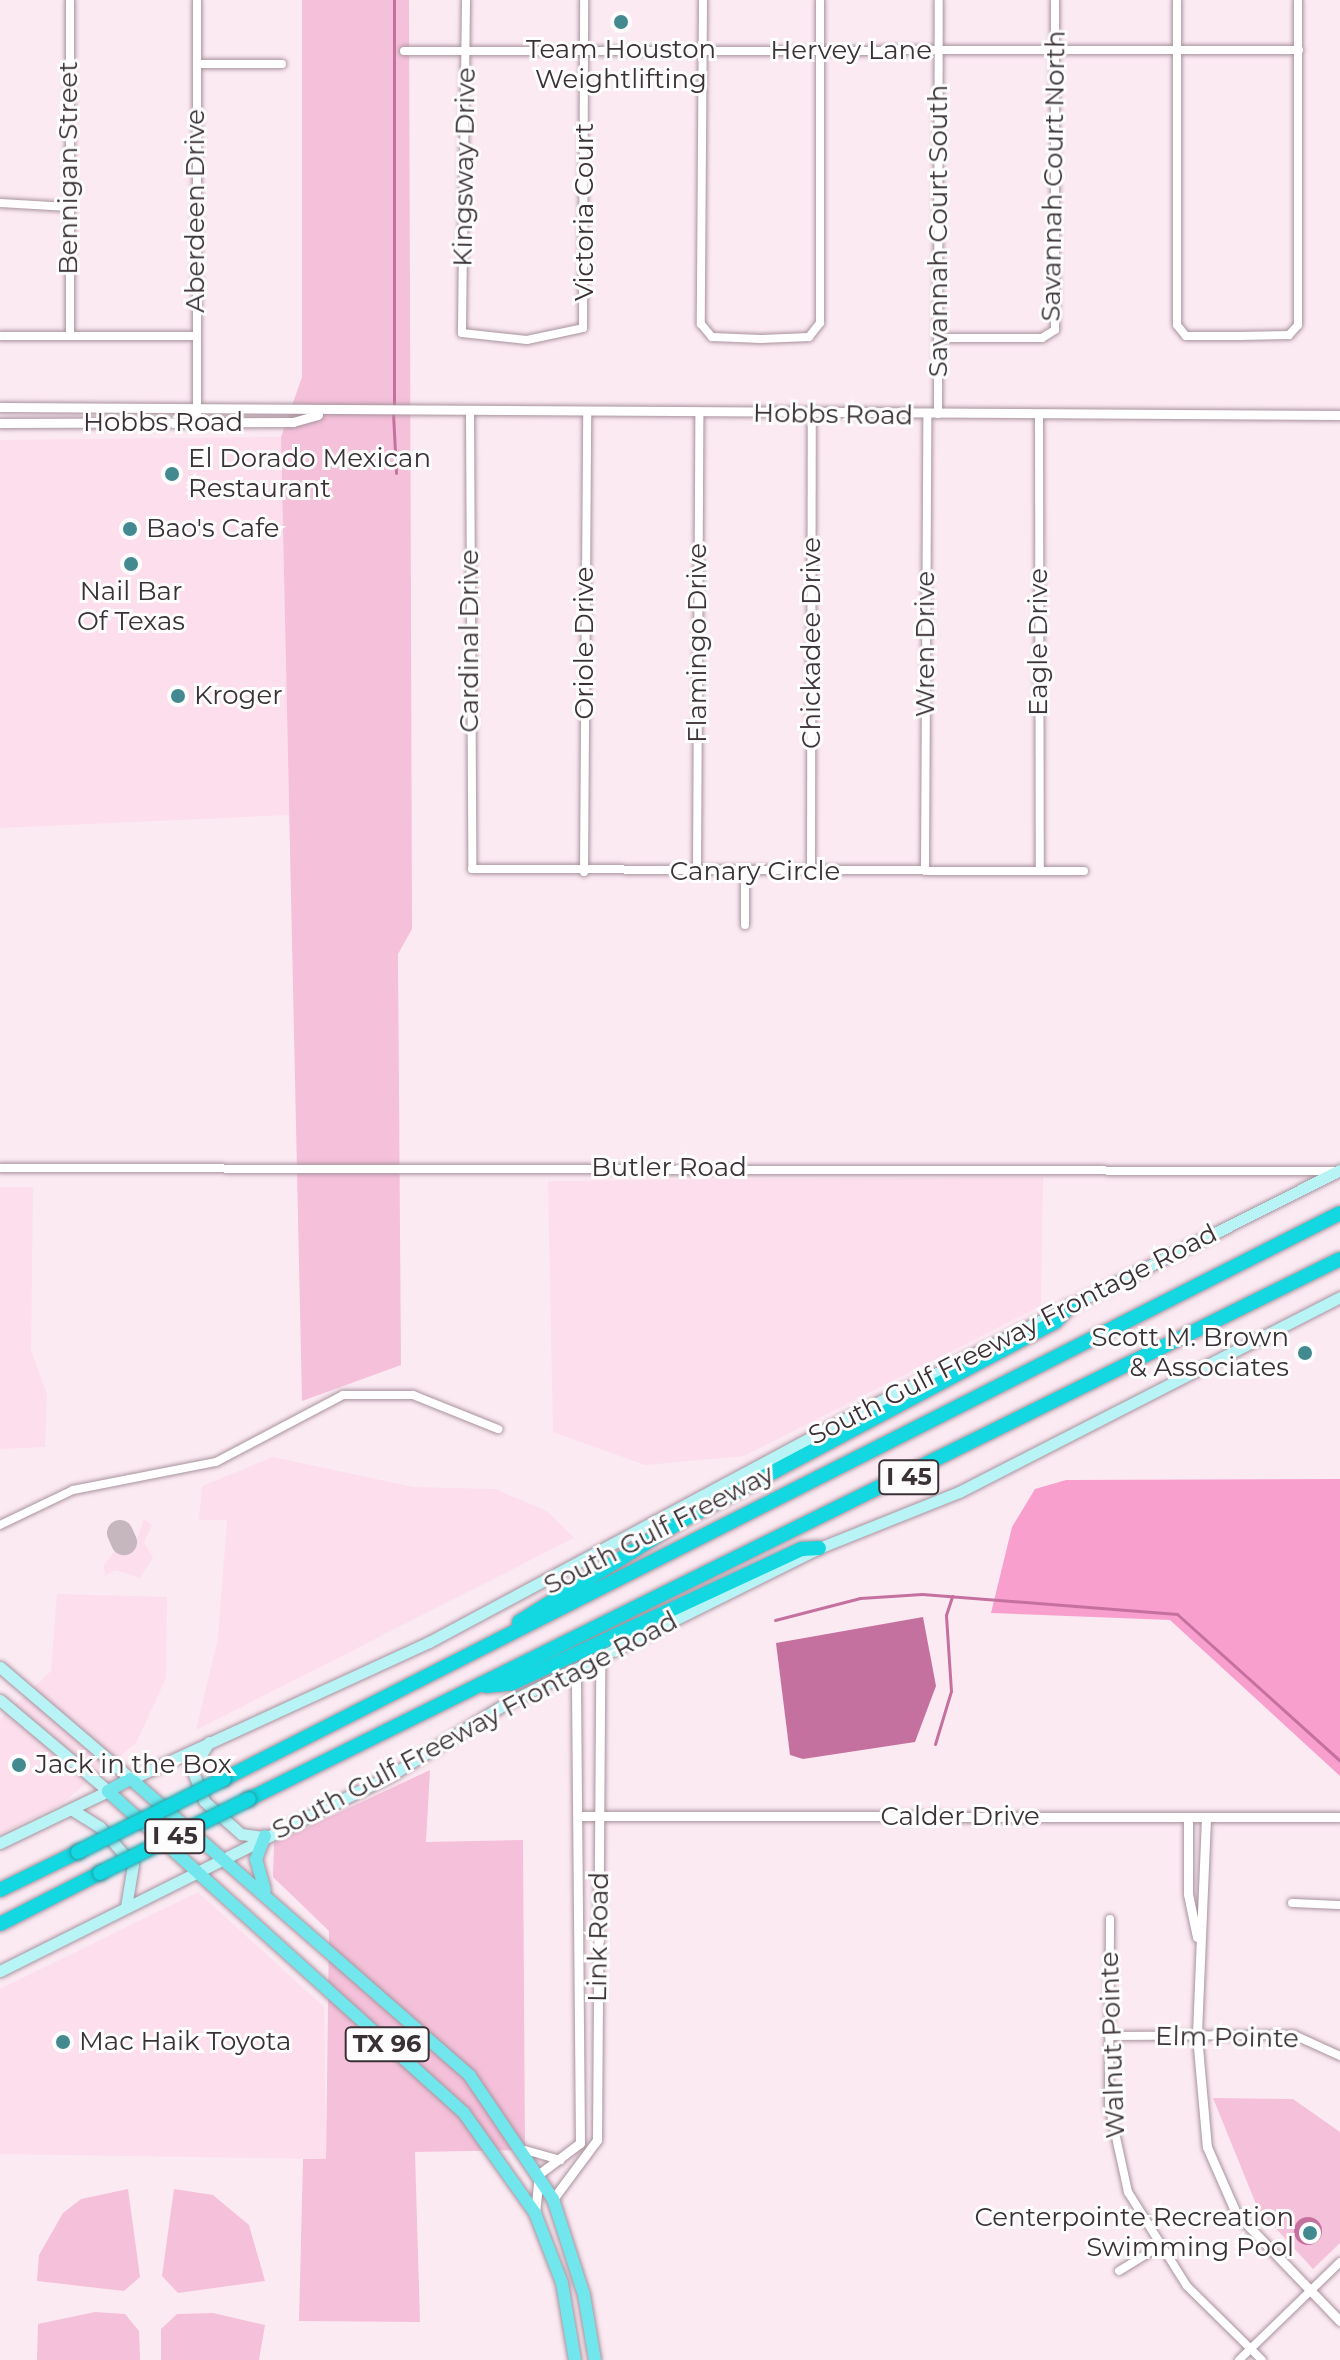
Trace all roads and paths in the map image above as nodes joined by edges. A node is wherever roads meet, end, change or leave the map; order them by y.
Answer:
1 (70, 0) edge
2 (197, 0) edge
3 (466, 0) edge
4 (584, 0) edge
5 (703, 0) edge
6 (820, 0) edge
7 (939, 0) edge
8 (1055, 0) edge
9 (1177, 0) edge
10 (1298, 0) edge
11 (1176, 50) junction
12 (1299, 50) junction
13 (404, 51) dead end
14 (466, 51) junction
15 (584, 51) junction
16 (703, 51) junction
17 (821, 51) junction
18 (939, 51) junction
19 (1055, 51) junction
20 (197, 64) junction
21 (282, 64) dead end
22 (0, 203) edge
23 (69, 207) junction
24 (583, 328) joint
25 (0, 336) edge
26 (70, 336) junction
27 (195, 336) junction
28 (939, 338) junction
29 (0, 407) edge
30 (196, 407) junction
31 (325, 413) junction
32 (470, 413) junction
33 (587, 413) junction
34 (699, 414) junction
35 (812, 414) junction
36 (938, 414) junction
37 (1039, 414) junction
38 (1340, 415) edge
39 (927, 416) junction
40 (0, 423) edge
41 (197, 423) junction
42 (472, 869) joint
43 (811, 871) junction
44 (925, 871) junction
45 (1040, 871) junction
46 (1084, 871) dead end
47 (584, 872) junction
48 (697, 872) junction
49 (745, 872) junction
50 (745, 925) dead end
51 (0, 1168) edge
52 (1339, 1171) edge
53 (1340, 1213) edge
54 (1340, 1259) edge
55 (1340, 1297) edge
56 (1069, 1307) junction
57 (498, 1429) dead end
58 (0, 1525) edge
59 (819, 1548) junction
60 (497, 1641) junction
61 (600, 1658) junction
62 (0, 1667) edge
63 (576, 1669) junction
64 (474, 1687) junction
65 (0, 1700) edge
66 (212, 1739) junction
67 (131, 1779) junction
68 (108, 1791) junction
69 (71, 1809) junction
70 (580, 1816) junction
71 (602, 1816) junction
72 (1188, 1817) junction
73 (1340, 1817) edge
74 (1206, 1818) junction
75 (264, 1837) junction
76 (0, 1843) edge
77 (223, 1857) junction
78 (195, 1871) junction
79 (0, 1890) edge
80 (271, 1900) junction
81 (1292, 1903) dead end
82 (1340, 1905) edge
83 (126, 1907) junction
84 (1110, 1919) dead end
85 (0, 1924) edge
86 (1198, 1941) junction
87 (581, 1950) junction
88 (599, 1950) junction
89 (0, 1971) edge
90 (1110, 2036) junction
91 (1197, 2036) junction
92 (1339, 2053) edge
93 (525, 2150) junction
94 (562, 2160) junction
95 (539, 2174) junction
96 (553, 2199) junction
97 (535, 2213) junction
98 (1158, 2247) junction
99 (1340, 2262) edge
100 (1119, 2271) dead end
101 (1310, 2292) junction
102 (1340, 2321) edge
103 (1251, 2349) junction
104 (575, 2360) edge
105 (595, 2360) edge
106 (1239, 2360) edge
107 (1262, 2360) edge

1 - 23 street, Bennigan Street
2 - 20 street, Aberdeen Drive
3 - 14 street, Kingsway Drive
4 - 15 street, Victoria Court
5 - 16 street
6 - 17 street
7 - 18 street, Savannah Court South
8 - 19 street, Savannah Court North
9 - 11 street
10 - 12 street
11 - 12 street, Hervey Lane
11 - 12 street
11 - 19 street, Hervey Lane
13 - 14 street, Hervey Lane
14 - 15 street, Hervey Lane
14 - 24 street, Kingsway Drive
15 - 16 street, Hervey Lane
15 - 24 street, Victoria Court
16 - 17 street, Hervey Lane
16 - 17 street
17 - 18 street, Hervey Lane
18 - 19 street, Hervey Lane
18 - 28 street, Savannah Court South
19 - 28 street, Savannah Court North
20 - 21 street
20 - 27 street, Aberdeen Drive
22 - 23 street
23 - 26 street, Bennigan Street
25 - 26 street
26 - 27 street
27 - 30 street, Aberdeen Drive
28 - 36 street, Savannah Court South
29 - 30 street, Hobbs Road
30 - 31 street, Hobbs Road
30 - 41 street, Aberdeen Drive
31 - 32 street, Hobbs Road
31 - 41 street, Hobbs Road
32 - 33 street, Hobbs Road
32 - 42 street, Cardinal Drive
33 - 34 street, Hobbs Road
33 - 47 street, Oriole Drive
34 - 35 street, Hobbs Road
34 - 48 street, Flamingo Drive
35 - 39 street, Hobbs Road
35 - 43 street, Chickadee Drive
36 - 37 street, Hobbs Road
36 - 39 street, Hobbs Road
37 - 38 street, Hobbs Road
37 - 45 street, Eagle Drive
39 - 44 street, Wren Drive
40 - 41 street, Hobbs Road
42 - 47 street, Canary Circle
43 - 44 street, Canary Circle
43 - 49 street, Canary Circle
44 - 45 street, Canary Circle
45 - 46 street, Canary Circle
47 - 48 street, Canary Circle
48 - 49 street, Canary Circle
49 - 50 street
51 - 52 street, Butler Road
52 - 56 main road, South Gulf Freeway Frontage Road
53 - 60 highway, South Gulf Freeway / I 45
54 - 64 highway, I 45
55 - 59 main road, South Gulf Freeway Frontage Road
56 - 60 highway
56 - 66 main road, South Gulf Freeway Frontage Road
57 - 58 street
59 - 61 main road, South Gulf Freeway Frontage Road
59 - 64 highway
60 - 79 highway, South Gulf Freeway / I 45, bridge
61 - 63 main road, South Gulf Freeway Frontage Road
61 - 71 street, Link Road
62 - 67 main road
63 - 70 street, Link Road
63 - 75 main road, South Gulf Freeway Frontage Road
64 - 85 highway, I 45, bridge
65 - 68 main road
66 - 67 main road, South Gulf Freeway Frontage Road
66 - 75 main road
67 - 68 main road, South Gulf Freeway Frontage Road
67 - 77 main road, TX 96
68 - 69 main road, South Gulf Freeway Frontage Road
68 - 78 main road, TX 96
69 - 76 main road, South Gulf Freeway Frontage Road
69 - 83 main road
70 - 71 street, Calder Drive
70 - 87 street, Link Road
71 - 72 street, Calder Drive
71 - 88 street, Link Road
72 - 74 street, Calder Drive
72 - 86 street
73 - 74 street, Calder Drive
74 - 86 street
75 - 77 main road, South Gulf Freeway Frontage Road
75 - 80 main road
77 - 78 main road, South Gulf Freeway Frontage Road
77 - 80 main road, TX 96
78 - 83 main road, South Gulf Freeway Frontage Road
78 - 97 main road, TX 96
80 - 93 main road, TX 96
81 - 82 street
83 - 89 main road, South Gulf Freeway Frontage Road
84 - 90 street, Walnut Pointe
86 - 91 street
87 - 88 street
87 - 94 street, Link Road
88 - 96 street, Link Road
90 - 91 street, Elm Pointe
90 - 98 street, Walnut Pointe
91 - 92 street, Elm Pointe
91 - 101 street
93 - 94 street
93 - 95 main road, TX 96
94 - 95 street, Link Road
95 - 96 main road, TX 96
95 - 97 street
96 - 105 main road, TX 96
97 - 104 main road, TX 96
98 - 100 street
98 - 103 street, Walnut Pointe
99 - 101 street
101 - 102 street
101 - 103 street
103 - 106 street
103 - 107 street, Walnut Pointe

